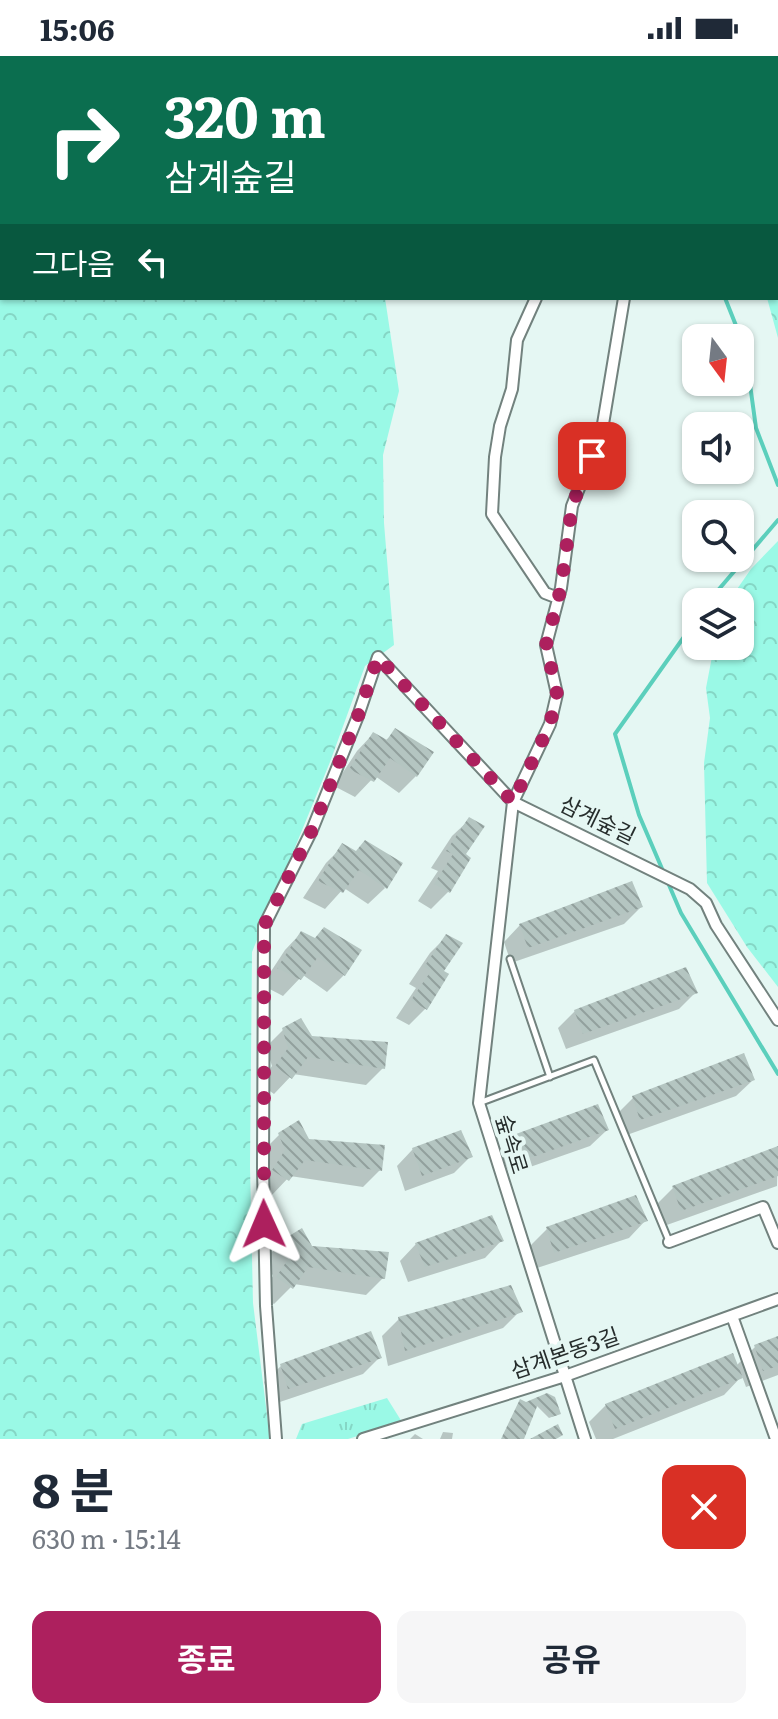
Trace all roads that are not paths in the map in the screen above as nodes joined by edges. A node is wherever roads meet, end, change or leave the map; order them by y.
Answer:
1 (535, 300) edge
2 (624, 300) edge
3 (558, 598) junction
4 (513, 802) junction
5 (510, 959) dead end
6 (778, 1020) edge
7 (550, 1077) junction
8 (479, 1103) junction
9 (669, 1242) joint
10 (778, 1243) edge
11 (778, 1299) edge
12 (732, 1316) junction
13 (565, 1376) junction
14 (276, 1439) edge
15 (363, 1439) edge
16 (585, 1439) edge
17 (776, 1439) edge

1 - 3 street
2 - 3 street, 숲속로
3 - 4 street, 숲속로
4 - 6 street, 삼계숲길
4 - 8 street, 숲속로
4 - 14 street, 삼계숲길
5 - 7 lane
7 - 8 lane
7 - 9 lane
8 - 13 street, 숲속로
9 - 10 street
11 - 12 street, 삼계본동3길
12 - 13 street, 삼계본동3길
12 - 17 street
13 - 15 street, 삼계본동3길
13 - 16 street, 숲속로

